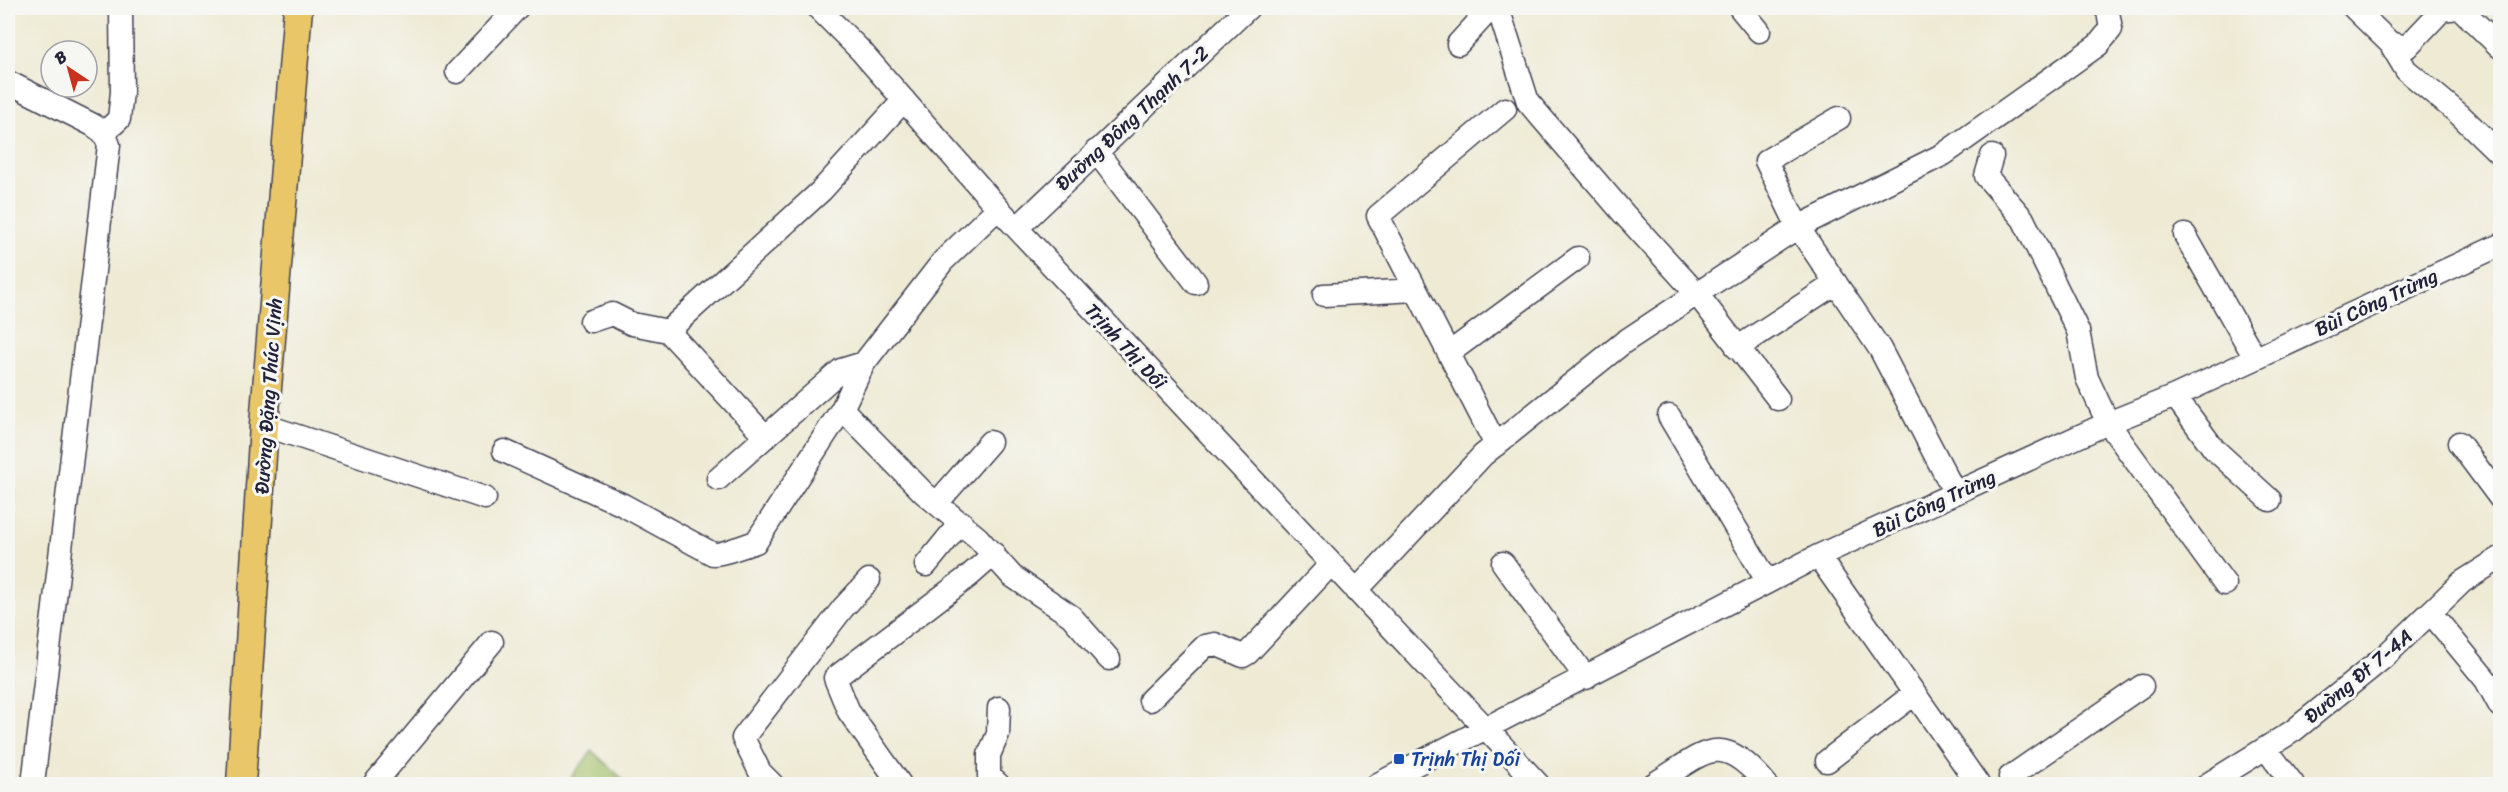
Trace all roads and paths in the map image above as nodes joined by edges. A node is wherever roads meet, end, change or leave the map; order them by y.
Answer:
1 (279, 8) edge
2 (298, 8) edge
3 (517, 8) edge
4 (818, 8) edge
5 (1248, 8) edge
6 (1491, 8) edge
7 (1498, 8) edge
8 (1740, 8) edge
9 (2105, 8) edge
10 (2354, 8) edge
11 (2459, 8) edge
12 (121, 11) dead end
13 (1759, 31) dead end
14 (2390, 43) junction
15 (1458, 44) dead end
16 (2500, 47) edge
17 (457, 72) dead end
18 (8, 82) edge
19 (904, 100) junction
20 (1505, 109) dead end
21 (1839, 118) dead end
22 (104, 133) junction
23 (1096, 152) junction
24 (2500, 154) edge
25 (1992, 156) dead end
26 (998, 208) junction
27 (1798, 227) junction
28 (1017, 228) junction
29 (2185, 235) dead end
30 (2500, 245) edge
31 (1578, 258) dead end
32 (1196, 283) dead end
33 (1836, 283) junction
34 (1416, 290) junction
35 (1697, 294) junction
36 (1324, 295) dead end
37 (591, 321) dead end
38 (668, 331) junction
39 (1737, 348) junction
40 (1449, 353) junction
41 (2255, 358) junction
42 (864, 363) junction
43 (2175, 396) junction
44 (1778, 399) dead end
45 (842, 409) junction
46 (1669, 416) dead end
47 (2108, 423) junction
48 (264, 425) junction
49 (766, 436) junction
50 (990, 441) dead end
51 (2459, 442) dead end
52 (1496, 445) junction
53 (504, 451) dead end
54 (718, 479) dead end
55 (1955, 493) junction
56 (485, 498) dead end
57 (2500, 498) edge
58 (2270, 500) dead end
59 (937, 503) junction
60 (961, 522) junction
61 (993, 554) junction
62 (1818, 556) junction
63 (2500, 558) edge
64 (1503, 563) dead end
65 (926, 565) dead end
66 (1330, 565) junction
67 (869, 580) dead end
68 (1768, 582) junction
69 (2224, 584) dead end
70 (1356, 591) junction
71 (2431, 613) junction
72 (492, 642) dead end
73 (1108, 659) dead end
74 (1586, 678) junction
75 (2142, 687) dead end
76 (1914, 694) junction
77 (1150, 700) dead end
78 (2500, 706) edge
79 (999, 708) dead end
80 (1487, 730) junction
81 (2266, 749) junction
82 (1827, 761) dead end
83 (2008, 782) edge
84 (33, 784) edge
85 (226, 784) edge
86 (242, 784) edge
87 (374, 784) edge
88 (772, 784) edge
89 (900, 784) edge
90 (998, 784) edge
91 (1378, 784) edge
92 (1538, 784) edge
93 (1654, 784) edge
94 (1766, 784) edge
95 (1978, 784) edge
96 (2208, 784) edge
97 (2293, 784) edge

1 - 85 main road, Đường Đặng Thúc Vịnh
2 - 48 main road, Đường Đặng Thúc Vịnh
3 - 17 street
4 - 19 street, Trịnh Thị Dối
5 - 23 street, Đường Đông Thạnh 7-2
6 - 15 street
7 - 35 street
8 - 13 street
9 - 27 street
10 - 14 street
11 - 14 street
11 - 16 street
12 - 22 street
14 - 24 street
18 - 22 street
19 - 26 street, Trịnh Thị Dối
19 - 38 street
20 - 34 street
21 - 27 street
22 - 84 street
23 - 28 street, Đường Đông Thạnh 7-2
23 - 32 street
25 - 47 street
26 - 28 street, Trịnh Thị Dối
26 - 42 street
27 - 33 street
27 - 35 street
28 - 66 street, Trịnh Thị Dối
29 - 41 street
30 - 41 street, Bùi Công Trừng
31 - 40 street
33 - 39 street
33 - 55 street
34 - 36 street
34 - 40 street
35 - 39 street
35 - 52 street
37 - 38 street
38 - 49 street
39 - 44 street
40 - 52 street
41 - 43 street, Bùi Công Trừng
42 - 45 street
42 - 49 street
43 - 47 street, Bùi Công Trừng
43 - 58 street
45 - 53 street
45 - 59 street
46 - 68 street
47 - 55 street, Bùi Công Trừng
47 - 69 street
48 - 56 street
48 - 86 main road, Đường Đặng Thúc Vịnh
49 - 54 street
50 - 59 street
51 - 57 street
52 - 70 street
55 - 62 street, Bùi Công Trừng
59 - 60 street
60 - 61 street
60 - 65 street
61 - 73 street
61 - 89 street
62 - 68 street, Bùi Công Trừng
62 - 76 street
63 - 71 street, Đường Đt 7-4A
64 - 74 street
66 - 70 street, Trịnh Thị Dối
66 - 77 street
67 - 88 street
68 - 74 street, Bùi Công Trừng
70 - 80 street, Trịnh Thị Dối
71 - 78 street
71 - 81 street, Đường Đt 7-4A
72 - 87 street
74 - 80 street, Bùi Công Trừng
75 - 83 street
76 - 82 street
76 - 95 street
79 - 90 street
80 - 91 street, Bùi Công Trừng
80 - 92 street, Trịnh Thị Dối
81 - 96 street, Đường Đt 7-4A
81 - 97 street
93 - 94 street

